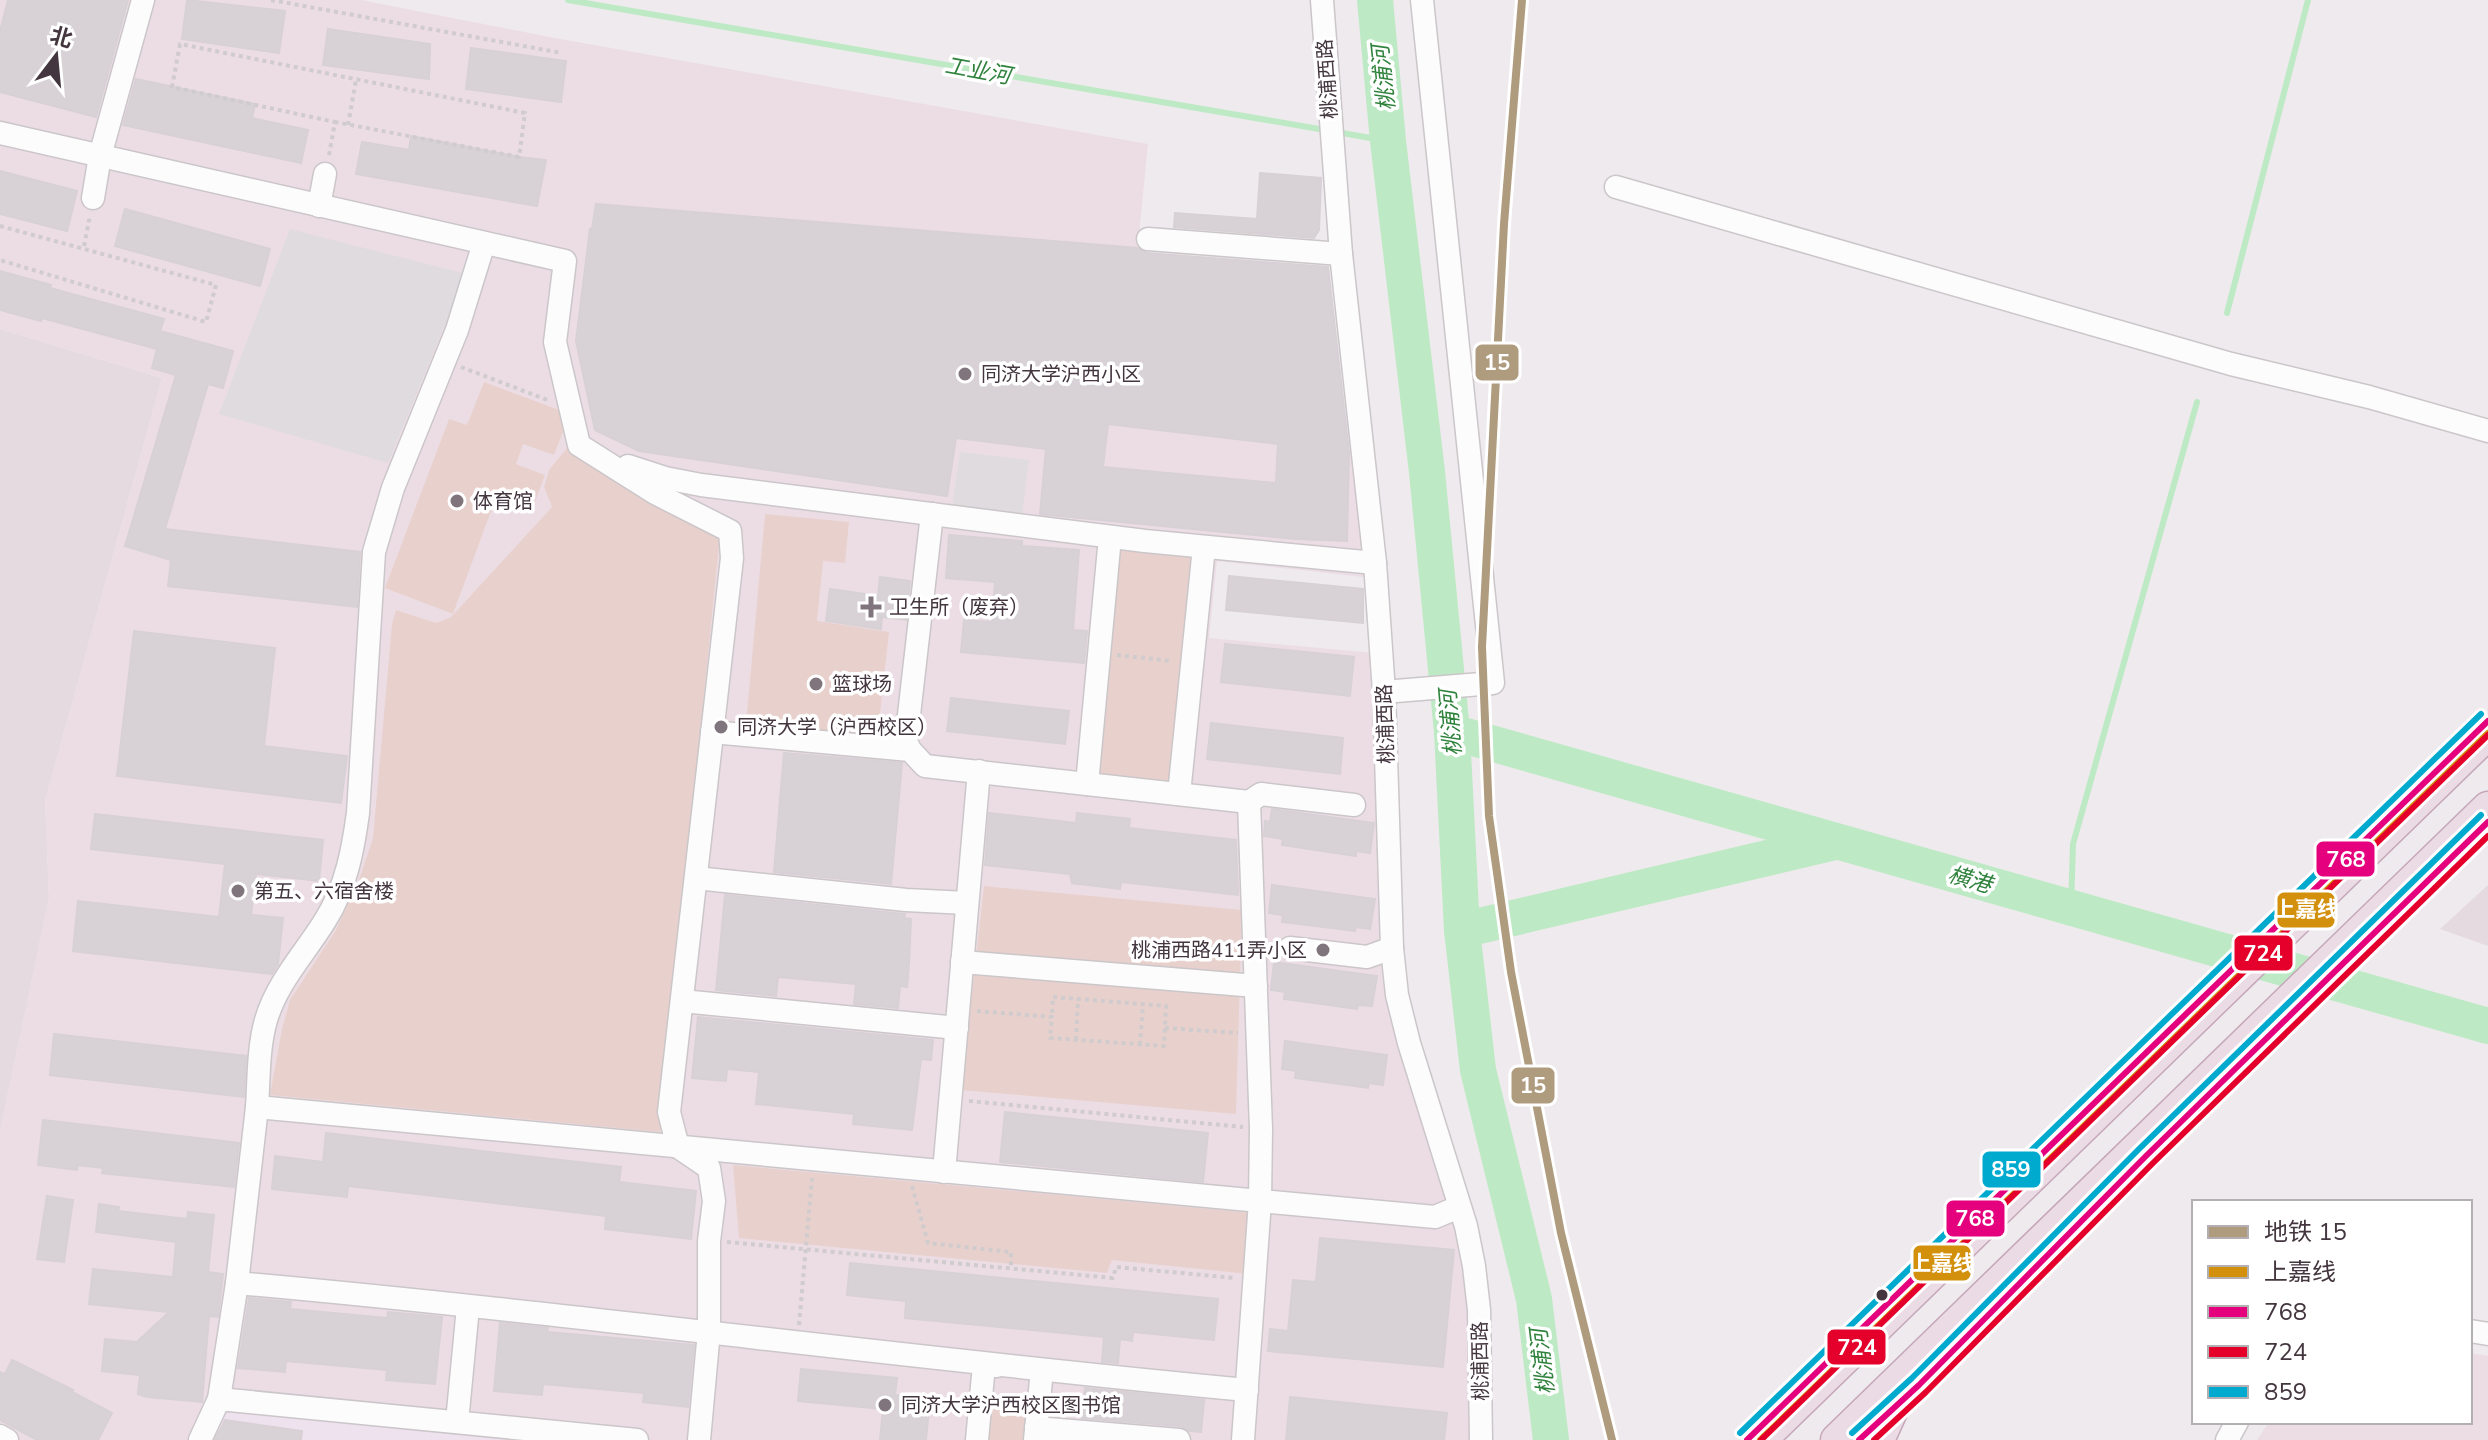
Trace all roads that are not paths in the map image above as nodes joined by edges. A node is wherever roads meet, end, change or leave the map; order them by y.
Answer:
1 (143, 0) edge
2 (1322, 0) edge
3 (1422, 0) edge
4 (0, 133) edge
5 (100, 156) junction
6 (325, 174) road end
7 (1616, 187) dead end
8 (93, 198) road end
9 (319, 206) junction
10 (1148, 239) dead end
11 (484, 243) junction
12 (1341, 254) junction
13 (2488, 431) edge
14 (579, 445) junction
15 (932, 514) junction
16 (1110, 537) junction
17 (1204, 547) junction
18 (1375, 563) junction
19 (1384, 692) junction
20 (2488, 721) edge
21 (712, 732) junction
22 (2488, 733) edge
23 (910, 750) junction
24 (979, 771) junction
25 (1087, 784) junction
26 (1179, 794) junction
27 (1249, 802) junction
28 (1354, 805) dead end
29 (2488, 808) edge
30 (2488, 822) edge
31 (696, 878) junction
32 (967, 903) junction
33 (1290, 948) dead end
34 (1392, 948) junction
35 (962, 962) junction
36 (1256, 986) junction
37 (682, 1001) junction
38 (958, 1019) junction
39 (257, 1107) junction
40 (678, 1147) junction
41 (944, 1172) junction
42 (1260, 1201) junction
43 (1460, 1218) junction
44 (237, 1283) junction
45 (468, 1307) junction
46 (709, 1331) junction
47 (984, 1365) junction
48 (1042, 1370) junction
49 (1247, 1390) junction
50 (219, 1399) junction
51 (1892, 1409) junction
52 (457, 1422) junction
53 (1035, 1434) edge
54 (0, 1436) edge
55 (7, 1440) edge
56 (200, 1440) edge
57 (637, 1440) edge
58 (699, 1440) edge
59 (977, 1440) edge
60 (1179, 1440) edge
61 (1243, 1440) edge
62 (1481, 1440) edge
63 (1747, 1440) edge
64 (1760, 1440) edge
65 (1837, 1440) edge
66 (1859, 1440) edge
67 (1878, 1440) edge

1 - 5 street
2 - 12 street, 桃浦西路
3 - 19 street
4 - 5 street
5 - 8 street
5 - 9 street
6 - 9 street
7 - 13 street
9 - 11 street
10 - 12 street
11 - 14 street
11 - 39 street
12 - 18 street, 桃浦西路
14 - 15 street
14 - 21 street
15 - 16 street
15 - 23 street
16 - 17 street
16 - 25 street
17 - 18 street
17 - 26 street
18 - 19 street, 桃浦西路
19 - 34 street, 桃浦西路
20 - 63 main road
21 - 23 street
21 - 31 street
22 - 64 highway
23 - 24 street
24 - 25 street
24 - 32 street
25 - 26 street
26 - 27 street
27 - 28 street
27 - 36 street
29 - 65 highway
30 - 51 main road
31 - 32 street
31 - 37 street
32 - 35 street
33 - 34 street
34 - 43 street, 桃浦西路
35 - 36 street
35 - 38 street
36 - 42 street
37 - 38 street
37 - 40 street
38 - 41 street
39 - 40 street
39 - 44 street
40 - 41 street
40 - 46 street
41 - 42 street
42 - 43 street
42 - 49 street
43 - 62 street, 桃浦西路
44 - 45 street
44 - 50 street
45 - 46 street
45 - 52 street
46 - 47 street
46 - 58 street
47 - 48 street
47 - 59 street
48 - 49 street
48 - 53 street
49 - 61 street
50 - 52 street
50 - 56 street
51 - 66 main road
51 - 67 highway
52 - 57 street
53 - 60 street
54 - 55 street

